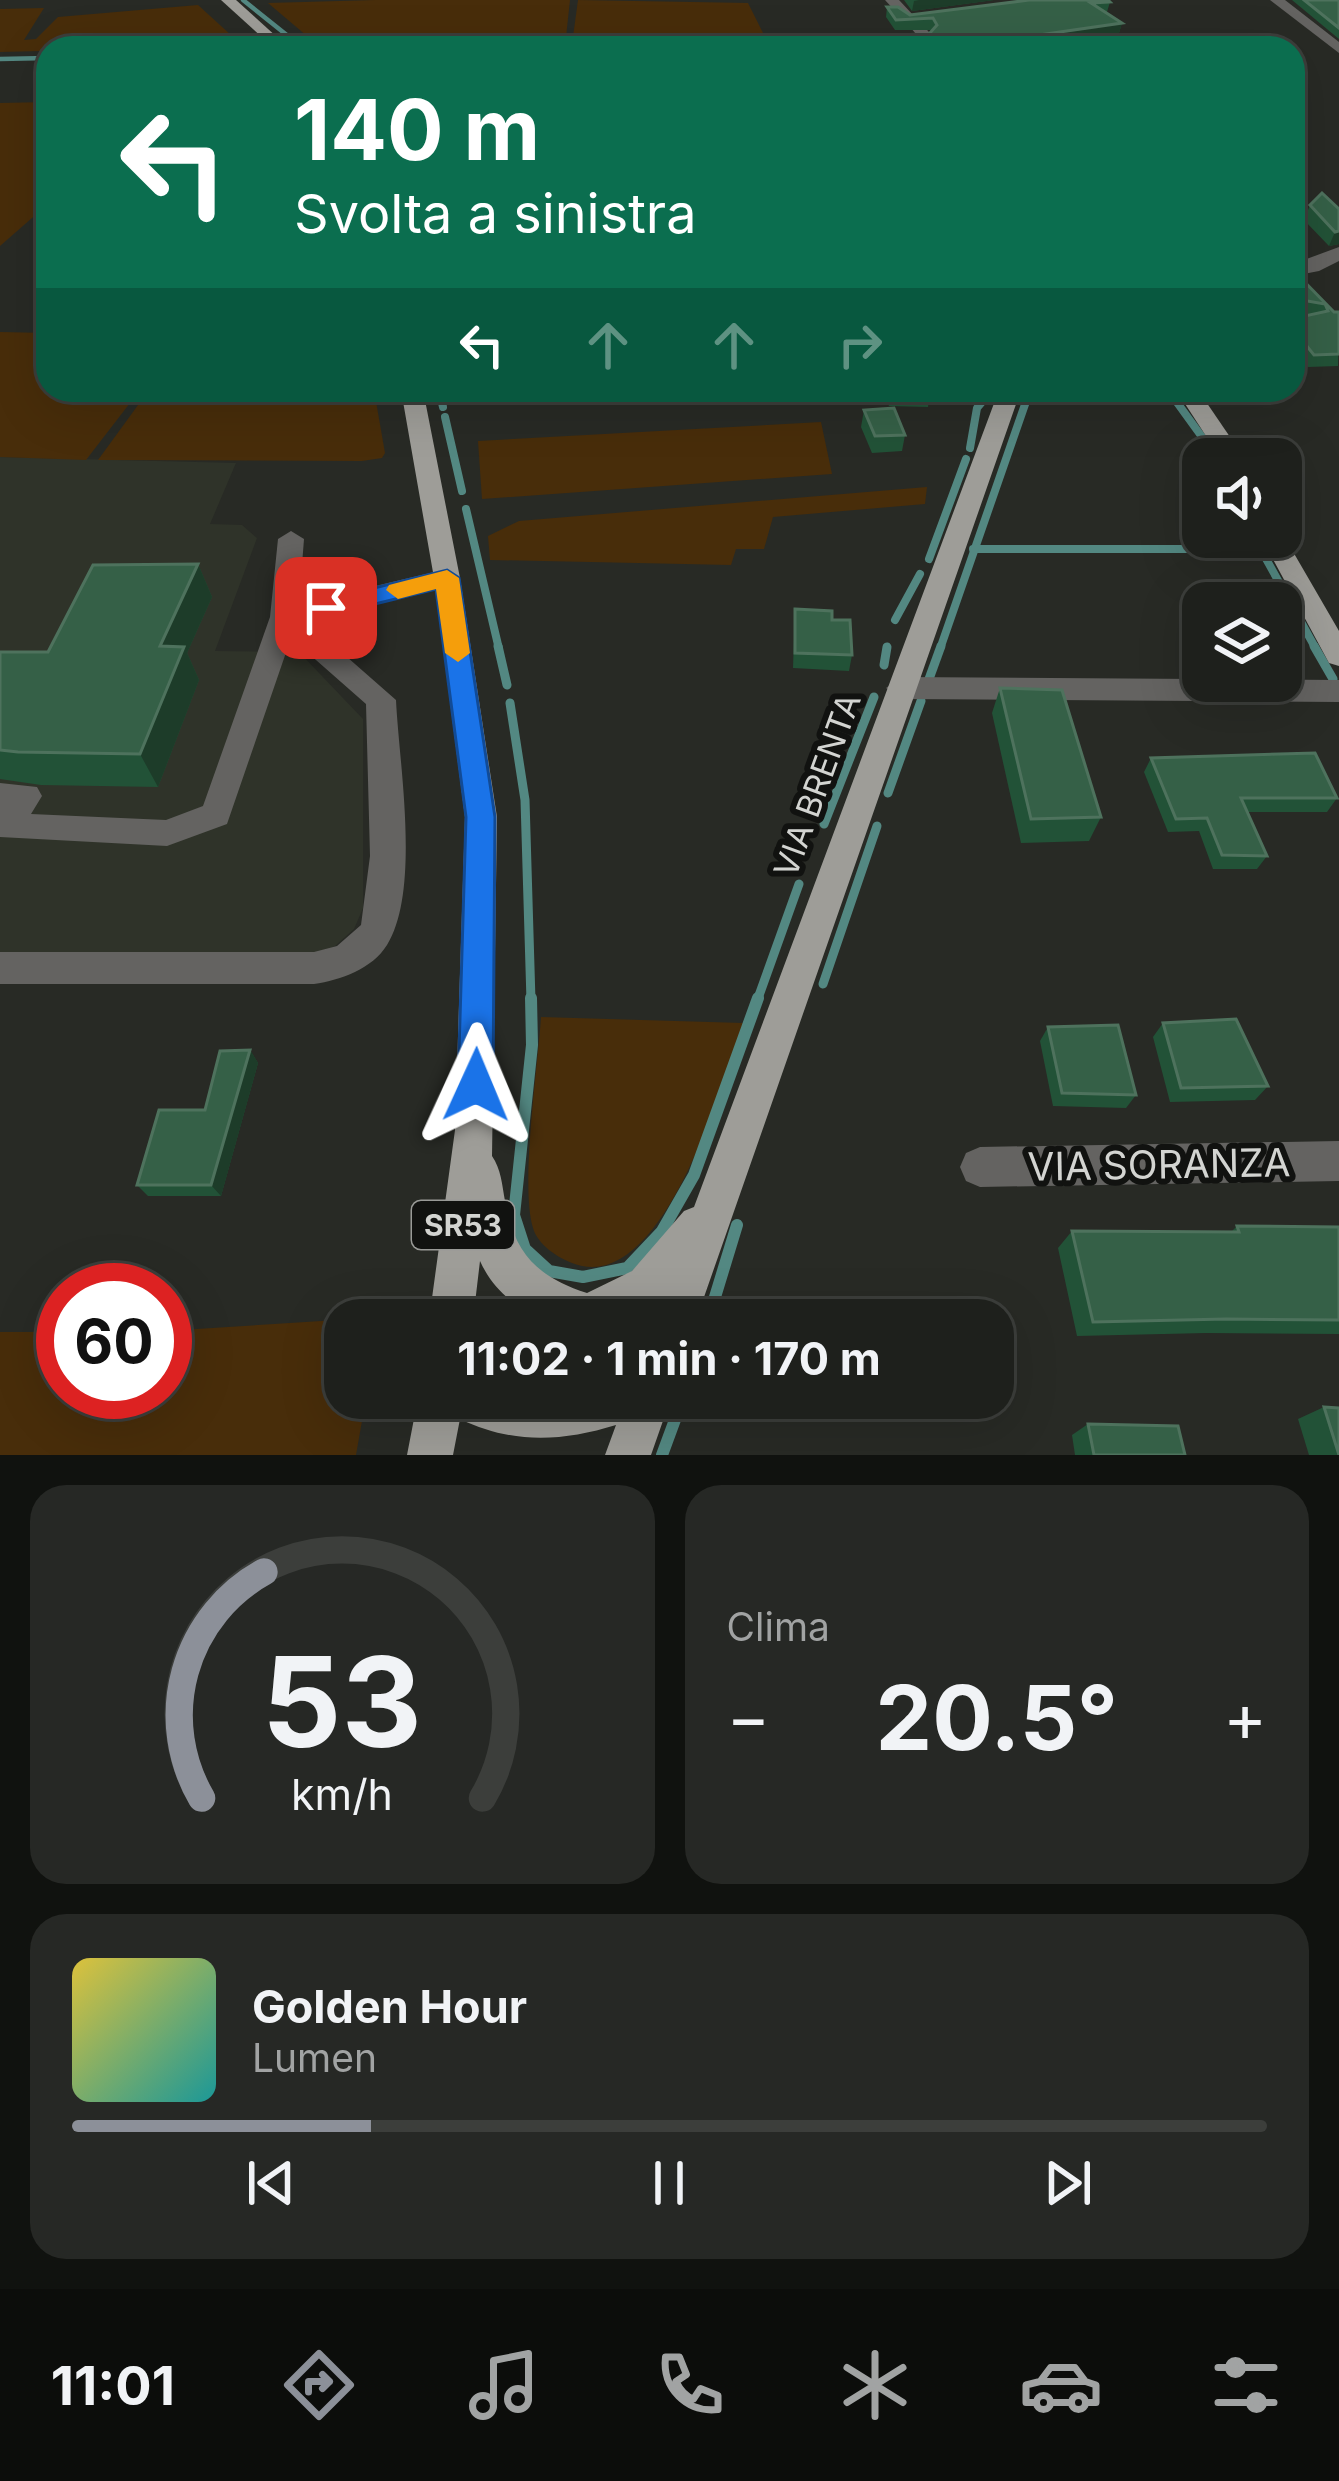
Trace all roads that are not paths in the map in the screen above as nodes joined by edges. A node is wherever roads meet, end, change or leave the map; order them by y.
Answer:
1 (228, 0) edge
2 (892, 0) edge
3 (1277, 0) edge
4 (268, 36) edge
5 (928, 36) edge
6 (1339, 49) edge
7 (1339, 254) edge
8 (1305, 268) edge
9 (414, 402) edge
10 (1006, 402) edge
11 (1194, 402) edge
12 (1219, 438) edge
13 (292, 539) dead end
14 (1285, 558) edge
15 (447, 578) junction
16 (284, 617) junction
17 (1339, 656) edge
18 (901, 688) junction
19 (1339, 691) edge
20 (2, 819) edge
21 (0, 968) edge
22 (475, 1130) junction
23 (1339, 1161) edge
24 (980, 1167) dead end
25 (710, 1212) junction
26 (454, 1299) edge
27 (537, 1299) edge
28 (622, 1299) edge
29 (681, 1299) edge
30 (437, 1419) edge
31 (641, 1419) edge
32 (430, 1455) edge
33 (628, 1455) edge

1 - 4 main road
2 - 5 street
3 - 6 street
7 - 8 street
9 - 15 main road, SR53
10 - 18 main road, VIA BRENTA
11 - 12 main road
13 - 16 street
14 - 17 main road
15 - 16 street
15 - 22 main road, SR53
16 - 20 street
16 - 21 street
18 - 19 street
18 - 25 main road, VIA BRENTA
22 - 26 main road, SR53
22 - 27 main road, VIA BRENTA
23 - 24 street, VIA SORANZA
25 - 28 main road, VIA BRENTA
25 - 29 main road, VIA BRENTA
30 - 32 main road
31 - 33 main road

